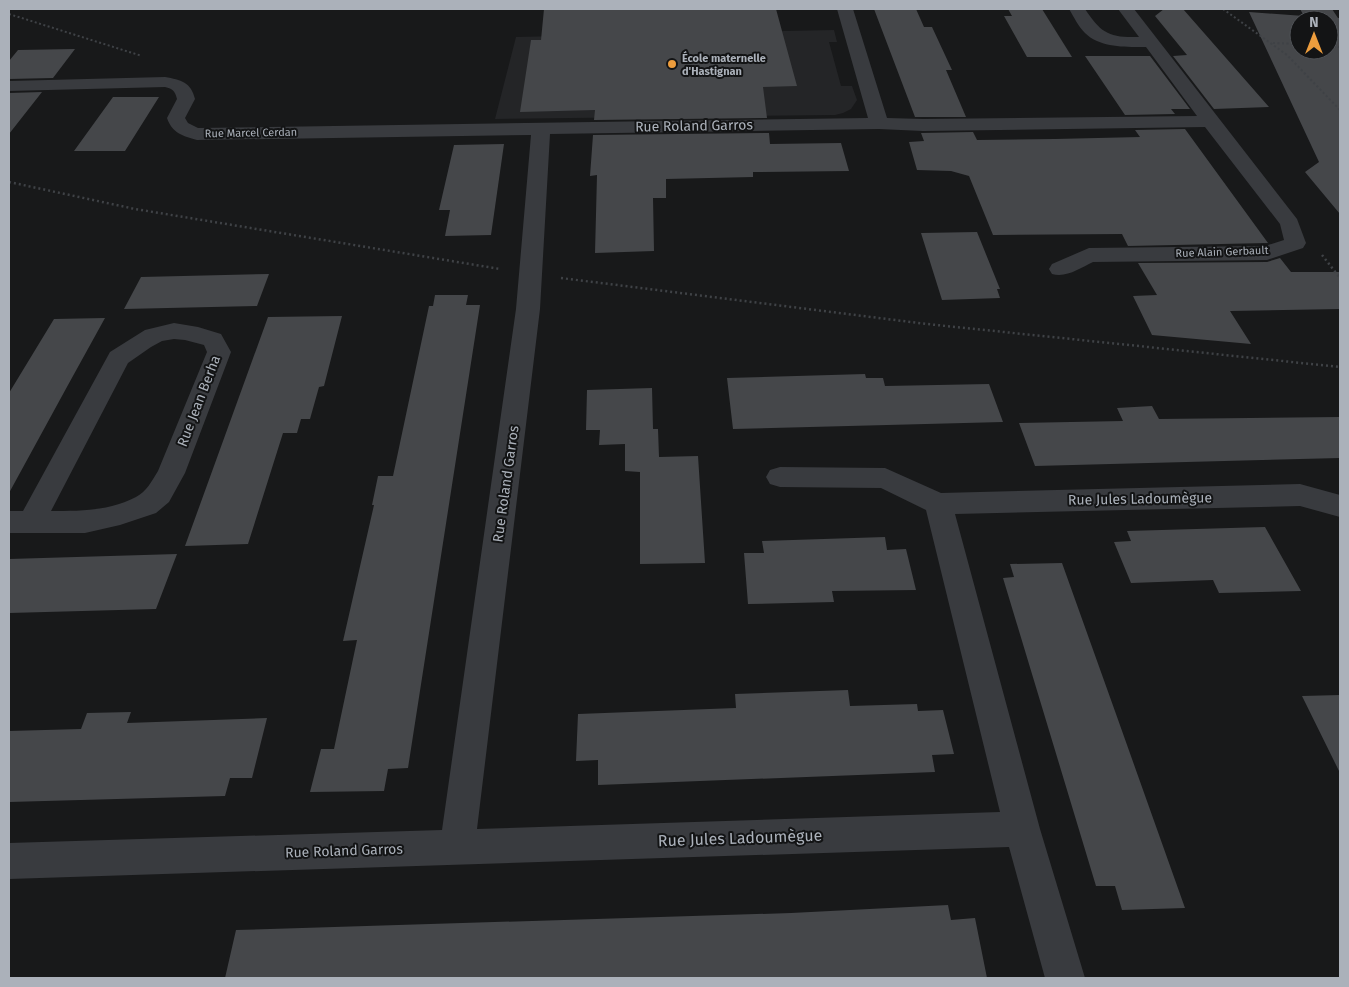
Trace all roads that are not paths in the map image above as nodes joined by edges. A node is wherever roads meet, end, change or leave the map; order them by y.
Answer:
1 (845, 9) edge
2 (1077, 9) edge
3 (1126, 9) edge
4 (1151, 42) junction
5 (9, 86) edge
6 (1210, 121) junction
7 (879, 123) junction
8 (541, 129) junction
9 (1060, 269) dead end
10 (780, 477) dead end
11 (938, 504) junction
12 (1340, 506) edge
13 (20, 522) edge
14 (1022, 829) junction
15 (457, 848) junction
16 (9, 861) edge
17 (1065, 978) edge

1 - 7 street
2 - 4 street
3 - 4 street, Rue Alain Gerbault
4 - 6 street, Rue Alain Gerbault
5 - 8 street, Rue Marcel Cerdan
6 - 7 street
6 - 9 street, Rue Alain Gerbault
7 - 8 street, Rue Roland Garros
8 - 15 street, Rue Roland Garros
10 - 11 street, Rue Jules Ladoumègue
11 - 12 street, Rue Jules Ladoumègue
11 - 14 street
13 - 13 street, Rue Jean Berha
14 - 15 street, Rue Jules Ladoumègue
14 - 17 street
15 - 16 street, Rue Roland Garros

